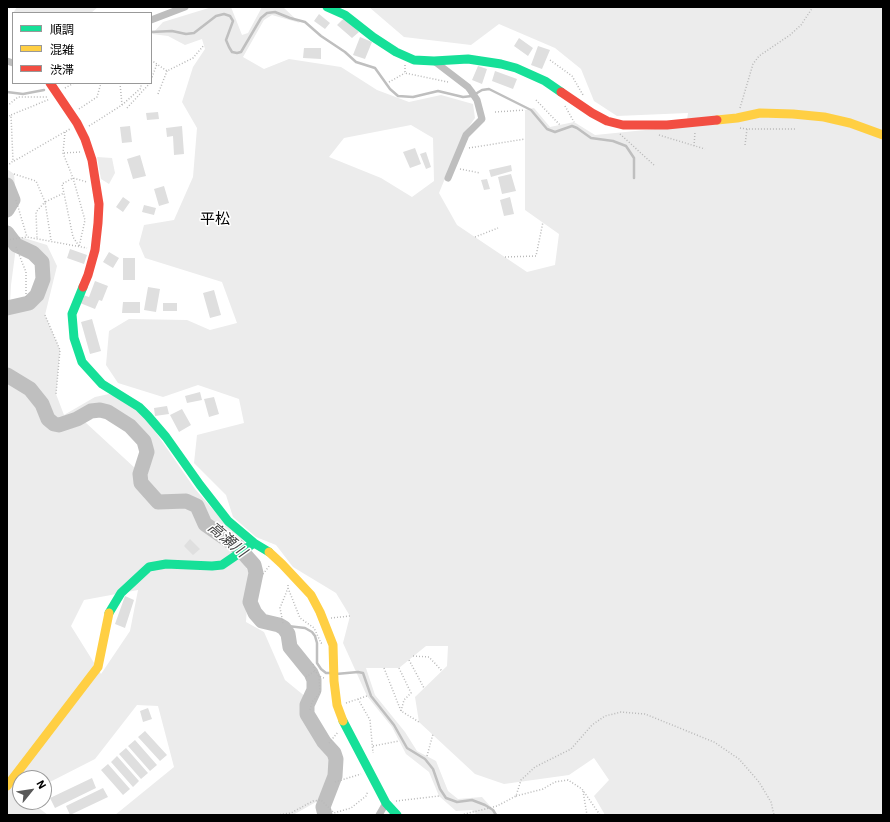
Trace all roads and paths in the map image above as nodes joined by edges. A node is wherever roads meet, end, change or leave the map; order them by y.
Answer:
1 (10, 7) edge
2 (185, 7) edge
3 (327, 7) edge
4 (813, 7) edge
5 (7, 10) edge
6 (152, 20) edge
7 (204, 45) dead end
8 (550, 60) dead end
9 (152, 61) edge
10 (434, 61) junction
11 (156, 64) junction
12 (405, 65) dead end
13 (167, 71) junction
14 (405, 73) junction
15 (152, 77) edge
16 (389, 82) dead end
17 (51, 84) edge
18 (72, 84) edge
19 (101, 84) edge
20 (120, 84) edge
21 (141, 84) edge
22 (149, 84) edge
23 (454, 84) dead end
24 (61, 90) dead end
25 (158, 94) dead end
26 (584, 95) dead end
27 (536, 100) dead end
28 (122, 105) junction
29 (7, 106) edge
30 (565, 106) dead end
31 (127, 108) dead end
32 (525, 110) dead end
33 (74, 112) dead end
34 (495, 112) dead end
35 (12, 115) junction
36 (7, 118) edge
37 (737, 118) junction
38 (574, 122) dead end
39 (695, 122) junction
40 (560, 125) dead end
41 (73, 128) dead end
42 (740, 128) dead end
43 (84, 129) dead end
44 (747, 129) junction
45 (796, 129) dead end
46 (65, 132) junction
47 (617, 132) dead end
48 (657, 134) dead end
49 (883, 135) edge
50 (525, 139) dead end
51 (746, 145) dead end
52 (694, 146) junction
53 (705, 149) dead end
54 (459, 150) junction
55 (84, 152) dead end
56 (63, 153) junction
57 (13, 161) junction
58 (7, 166) edge
59 (655, 166) dead end
60 (452, 168) junction
61 (480, 173) dead end
62 (14, 174) dead end
63 (73, 178) junction
64 (448, 178) dead end
65 (91, 183) dead end
66 (64, 193) junction
67 (16, 200) dead end
68 (45, 202) junction
69 (543, 222) dead end
70 (498, 228) dead end
71 (27, 237) junction
72 (475, 237) dead end
73 (37, 238) junction
74 (7, 240) edge
75 (51, 240) dead end
76 (16, 247) dead end
77 (79, 247) junction
78 (95, 250) junction
79 (505, 258) dead end
80 (26, 298) dead end
81 (45, 315) dead end
82 (56, 394) dead end
83 (251, 546) junction
84 (271, 563) dead end
85 (263, 574) dead end
86 (288, 583) dead end
87 (288, 588) junction
88 (350, 616) dead end
89 (332, 618) dead end
90 (283, 622) dead end
91 (333, 645) junction
92 (413, 656) dead end
93 (409, 660) dead end
94 (313, 664) dead end
95 (384, 668) dead end
96 (399, 668) dead end
97 (315, 671) junction
98 (442, 671) dead end
99 (319, 676) junction
100 (306, 677) dead end
101 (334, 681) junction
102 (424, 688) dead end
103 (367, 696) dead end
104 (358, 699) junction
105 (342, 704) dead end
106 (310, 710) dead end
107 (401, 711) junction
108 (419, 722) dead end
109 (342, 727) dead end
110 (433, 734) dead end
111 (399, 741) dead end
112 (329, 743) dead end
113 (373, 746) junction
114 (373, 753) dead end
115 (427, 756) dead end
116 (365, 773) dead end
117 (373, 780) junction
118 (335, 782) dead end
119 (7, 786) edge
120 (582, 789) junction
121 (439, 796) dead end
122 (516, 796) junction
123 (390, 802) junction
124 (277, 815) edge
125 (379, 815) edge
126 (397, 815) edge
127 (461, 815) edge
128 (587, 815) edge
129 (600, 815) edge
130 (774, 815) edge

1 - 5 path
2 - 6 street
3 - 10 street
4 - 37 path
7 - 13 path
8 - 26 path
9 - 11 path
10 - 39 street
10 - 54 street
11 - 13 path
11 - 15 path
12 - 14 path
13 - 25 path
14 - 16 path
14 - 23 path
17 - 78 street
18 - 24 path
19 - 33 path
20 - 28 path
21 - 28 path
22 - 31 path
27 - 40 path
28 - 43 path
29 - 35 path
30 - 38 path
32 - 34 path
35 - 36 path
35 - 57 path
37 - 39 street
37 - 49 street
39 - 52 path
41 - 46 path
42 - 44 path
44 - 45 path
44 - 51 path
46 - 56 path
46 - 57 path
47 - 59 path
48 - 52 path
50 - 54 path
52 - 53 path
54 - 60 street
55 - 56 path
56 - 63 path
57 - 58 path
60 - 61 path
60 - 64 street
62 - 68 path
63 - 65 path
63 - 66 path
63 - 77 path
66 - 68 path
66 - 77 path
67 - 71 path
68 - 73 path
68 - 75 path
69 - 79 path
70 - 72 path
71 - 73 path
71 - 74 path
73 - 77 path
76 - 80 path
77 - 78 path
78 - 83 street
81 - 82 path
83 - 91 street
83 - 119 street
84 - 85 path
86 - 87 path
87 - 90 path
87 - 91 path
88 - 89 path
91 - 101 street
92 - 98 path
93 - 102 path
94 - 97 path
95 - 107 path
96 - 107 path
97 - 99 path
97 - 100 path
99 - 101 path
99 - 106 path
101 - 117 street
103 - 104 path
104 - 105 path
104 - 113 path
107 - 108 path
109 - 112 path
110 - 115 path
111 - 113 path
113 - 114 path
116 - 118 path
117 - 123 street
117 - 124 path
120 - 122 path
120 - 128 path
120 - 129 path
121 - 123 path
122 - 127 path
122 - 130 path
123 - 125 street
123 - 126 street

